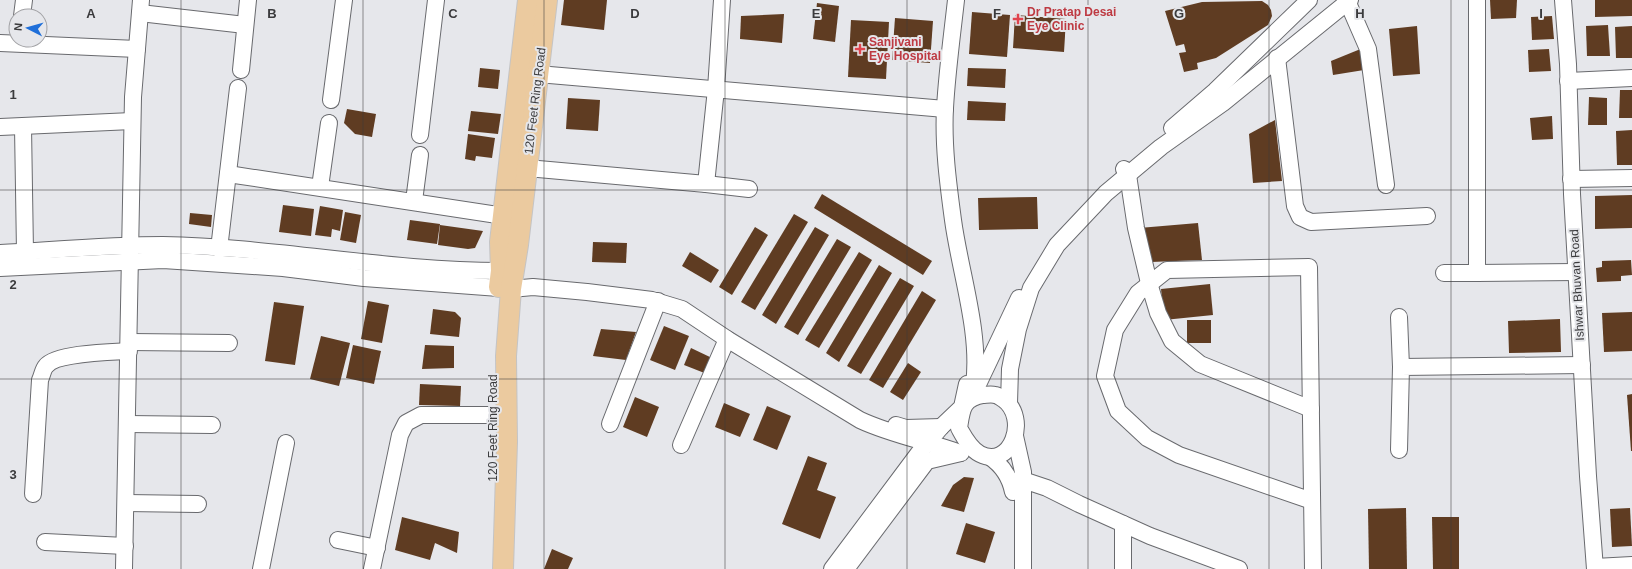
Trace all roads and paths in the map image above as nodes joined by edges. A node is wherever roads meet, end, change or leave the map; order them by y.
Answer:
1 (248, 0) edge
2 (344, 0) edge
3 (436, 0) edge
4 (528, 0) edge
5 (547, 0) edge
6 (722, 0) edge
7 (956, 0) edge
8 (1294, 0) edge
9 (1310, 0) edge
10 (1477, 0) edge
11 (1563, 0) edge
12 (1349, 1) edge
13 (141, 6) edge
14 (1292, 18) junction
15 (245, 25) junction
16 (48, 44) edge
17 (137, 49) junction
18 (1276, 58) junction
19 (241, 70) dead end
20 (538, 74) junction
21 (1632, 78) edge
22 (1568, 81) junction
23 (238, 88) dead end
24 (716, 89) junction
25 (331, 100) dead end
26 (945, 109) junction
27 (132, 121) junction
28 (329, 123) dead end
29 (0, 127) edge
30 (23, 127) junction
31 (420, 135) dead end
32 (420, 155) dead end
33 (527, 168) junction
34 (1126, 172) junction
35 (228, 174) junction
36 (1632, 178) edge
37 (1571, 179) junction
38 (706, 184) junction
39 (1386, 185) dead end
40 (320, 188) junction
41 (749, 189) dead end
42 (414, 201) junction
43 (504, 216) junction
44 (1427, 216) dead end
45 (219, 249) junction
46 (25, 252) junction
47 (0, 253) edge
48 (130, 254) junction
49 (0, 268) edge
50 (1576, 272) junction
51 (1444, 273) dead end
52 (1477, 273) junction
53 (506, 280) junction
54 (1149, 283) junction
55 (658, 302) junction
56 (1399, 317) dead end
57 (727, 339) junction
58 (229, 343) dead end
59 (130, 346) junction
60 (1582, 365) junction
61 (1401, 367) junction
62 (967, 402) junction
63 (1009, 403) junction
64 (1311, 409) junction
65 (494, 415) junction
66 (128, 424) junction
67 (610, 424) dead end
68 (212, 425) dead end
69 (941, 427) junction
70 (1015, 436) junction
71 (928, 442) junction
72 (286, 443) dead end
73 (681, 445) dead end
74 (1399, 450) dead end
75 (960, 453) junction
76 (985, 456) junction
77 (1017, 481) junction
78 (33, 494) dead end
79 (1312, 501) junction
80 (126, 503) junction
81 (198, 504) dead end
82 (1123, 524) junction
83 (338, 540) dead end
84 (45, 542) dead end
85 (125, 546) junction
86 (377, 548) junction
87 (1632, 565) edge
88 (1595, 568) edge
89 (124, 569) edge
90 (261, 569) edge
91 (372, 569) edge
92 (489, 569) edge
93 (503, 569) edge
94 (832, 569) edge
95 (846, 569) edge
96 (1013, 569) edge
97 (1023, 569) edge
98 (1123, 569) edge
99 (1239, 569) edge
100 (1313, 569) edge

1 - 15 street
2 - 25 street
3 - 31 street
4 - 43 main road, 120 Feet Ring Road
5 - 20 main road, 120 Feet Ring Road
6 - 24 street
7 - 26 street
8 - 14 street
9 - 14 street
10 - 52 street
11 - 22 street, Ishwar Bhuvan Road
12 - 18 street
12 - 39 street
13 - 15 street
13 - 17 street
14 - 34 street
15 - 19 street
16 - 17 street
17 - 27 street
18 - 34 street
18 - 44 street
20 - 24 street
20 - 33 main road, 120 Feet Ring Road
21 - 22 street
22 - 37 street, Ishwar Bhuvan Road
23 - 35 street
24 - 26 street
24 - 38 street
26 - 62 street
27 - 30 street
27 - 48 street
28 - 40 street
29 - 30 street
30 - 46 street
32 - 42 street
33 - 38 street
33 - 53 main road, 120 Feet Ring Road
34 - 54 street
34 - 62 street
34 - 63 street
35 - 40 street
35 - 45 street
36 - 37 street
37 - 50 street, Ishwar Bhuvan Road
38 - 41 street
40 - 42 street
42 - 43 street
43 - 53 main road, 120 Feet Ring Road
45 - 48 street
45 - 53 street
46 - 47 street
46 - 48 street
48 - 49 street
48 - 53 street
48 - 59 street
50 - 52 street
50 - 60 street, Ishwar Bhuvan Road
51 - 52 street
53 - 55 street
53 - 65 main road, 120 Feet Ring Road
53 - 69 street
53 - 93 main road, 120 Feet Ring Road
54 - 64 street
54 - 64 street
54 - 79 street
55 - 57 street
55 - 67 street
56 - 61 street
57 - 71 street
57 - 73 street
58 - 59 street
59 - 66 street
59 - 78 street
60 - 61 street
60 - 88 street, Ishwar Bhuvan Road
61 - 74 street
62 - 63 street
62 - 69 street
62 - 76 street
63 - 70 street
64 - 79 street
65 - 86 street
65 - 92 main road, 120 Feet Ring Road
66 - 68 street
66 - 80 street
69 - 71 street
70 - 76 street
70 - 77 street
71 - 75 street
71 - 94 street
72 - 90 street
75 - 76 street
75 - 95 street
76 - 77 street
77 - 82 street
77 - 96 street
77 - 97 street
79 - 100 street
80 - 81 street
80 - 85 street
82 - 98 street
82 - 99 street
83 - 86 street
84 - 85 street
85 - 89 street
86 - 91 street
87 - 88 street

